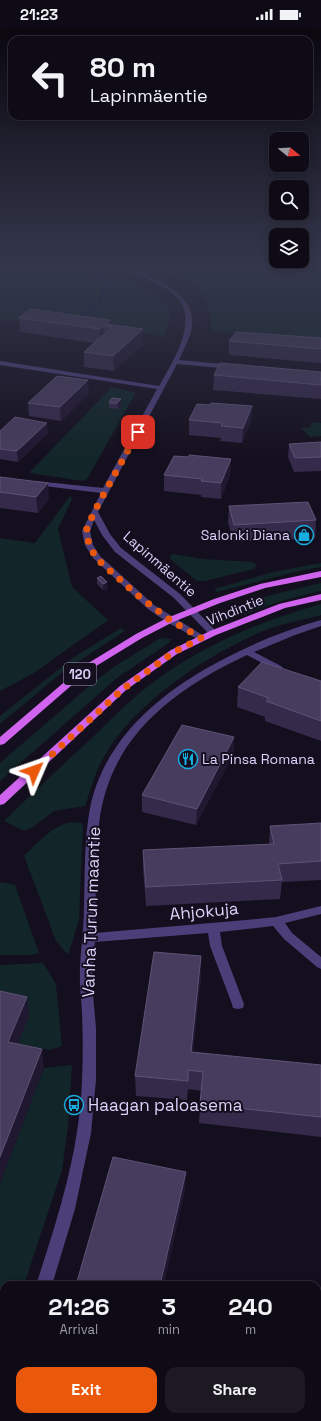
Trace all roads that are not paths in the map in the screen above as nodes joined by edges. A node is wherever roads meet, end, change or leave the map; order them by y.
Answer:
1 (187, 331) edge
2 (175, 362) junction
3 (0, 363) edge
4 (238, 367) edge
5 (161, 388) junction
6 (29, 482) edge
7 (106, 492) junction
8 (94, 512) junction
9 (321, 574) edge
10 (321, 596) edge
11 (192, 611) junction
12 (170, 620) junction
13 (321, 623) edge
14 (213, 633) junction
15 (201, 638) junction
16 (248, 652) junction
17 (287, 672) edge
18 (0, 742) edge
19 (0, 801) edge
20 (321, 910) edge
21 (276, 921) junction
22 (214, 928) junction
23 (90, 938) junction
24 (321, 964) edge
25 (238, 1004) dead end
26 (45, 1281) edge

1 - 2 street
2 - 4 street
2 - 5 street
3 - 5 street
5 - 7 street
6 - 7 street
7 - 8 street
8 - 11 street, Lapinmäentie
8 - 12 street
9 - 11 main road, Vihdintie / 120
10 - 14 main road, Vihdintie
11 - 12 main road, Vihdintie / 120
11 - 14 street, Lapinmäentie
12 - 15 street
12 - 18 main road, Vihdintie / 120
13 - 16 street
14 - 15 main road, Vihdintie
15 - 19 main road, Vihdintie
16 - 17 street
16 - 23 street, Vanha Turun maantie
20 - 21 street, Ahjokuja
21 - 22 street, Ahjokuja
21 - 24 street
22 - 23 street, Ahjokuja
22 - 25 street
23 - 26 street, Vanha Turun maantie

